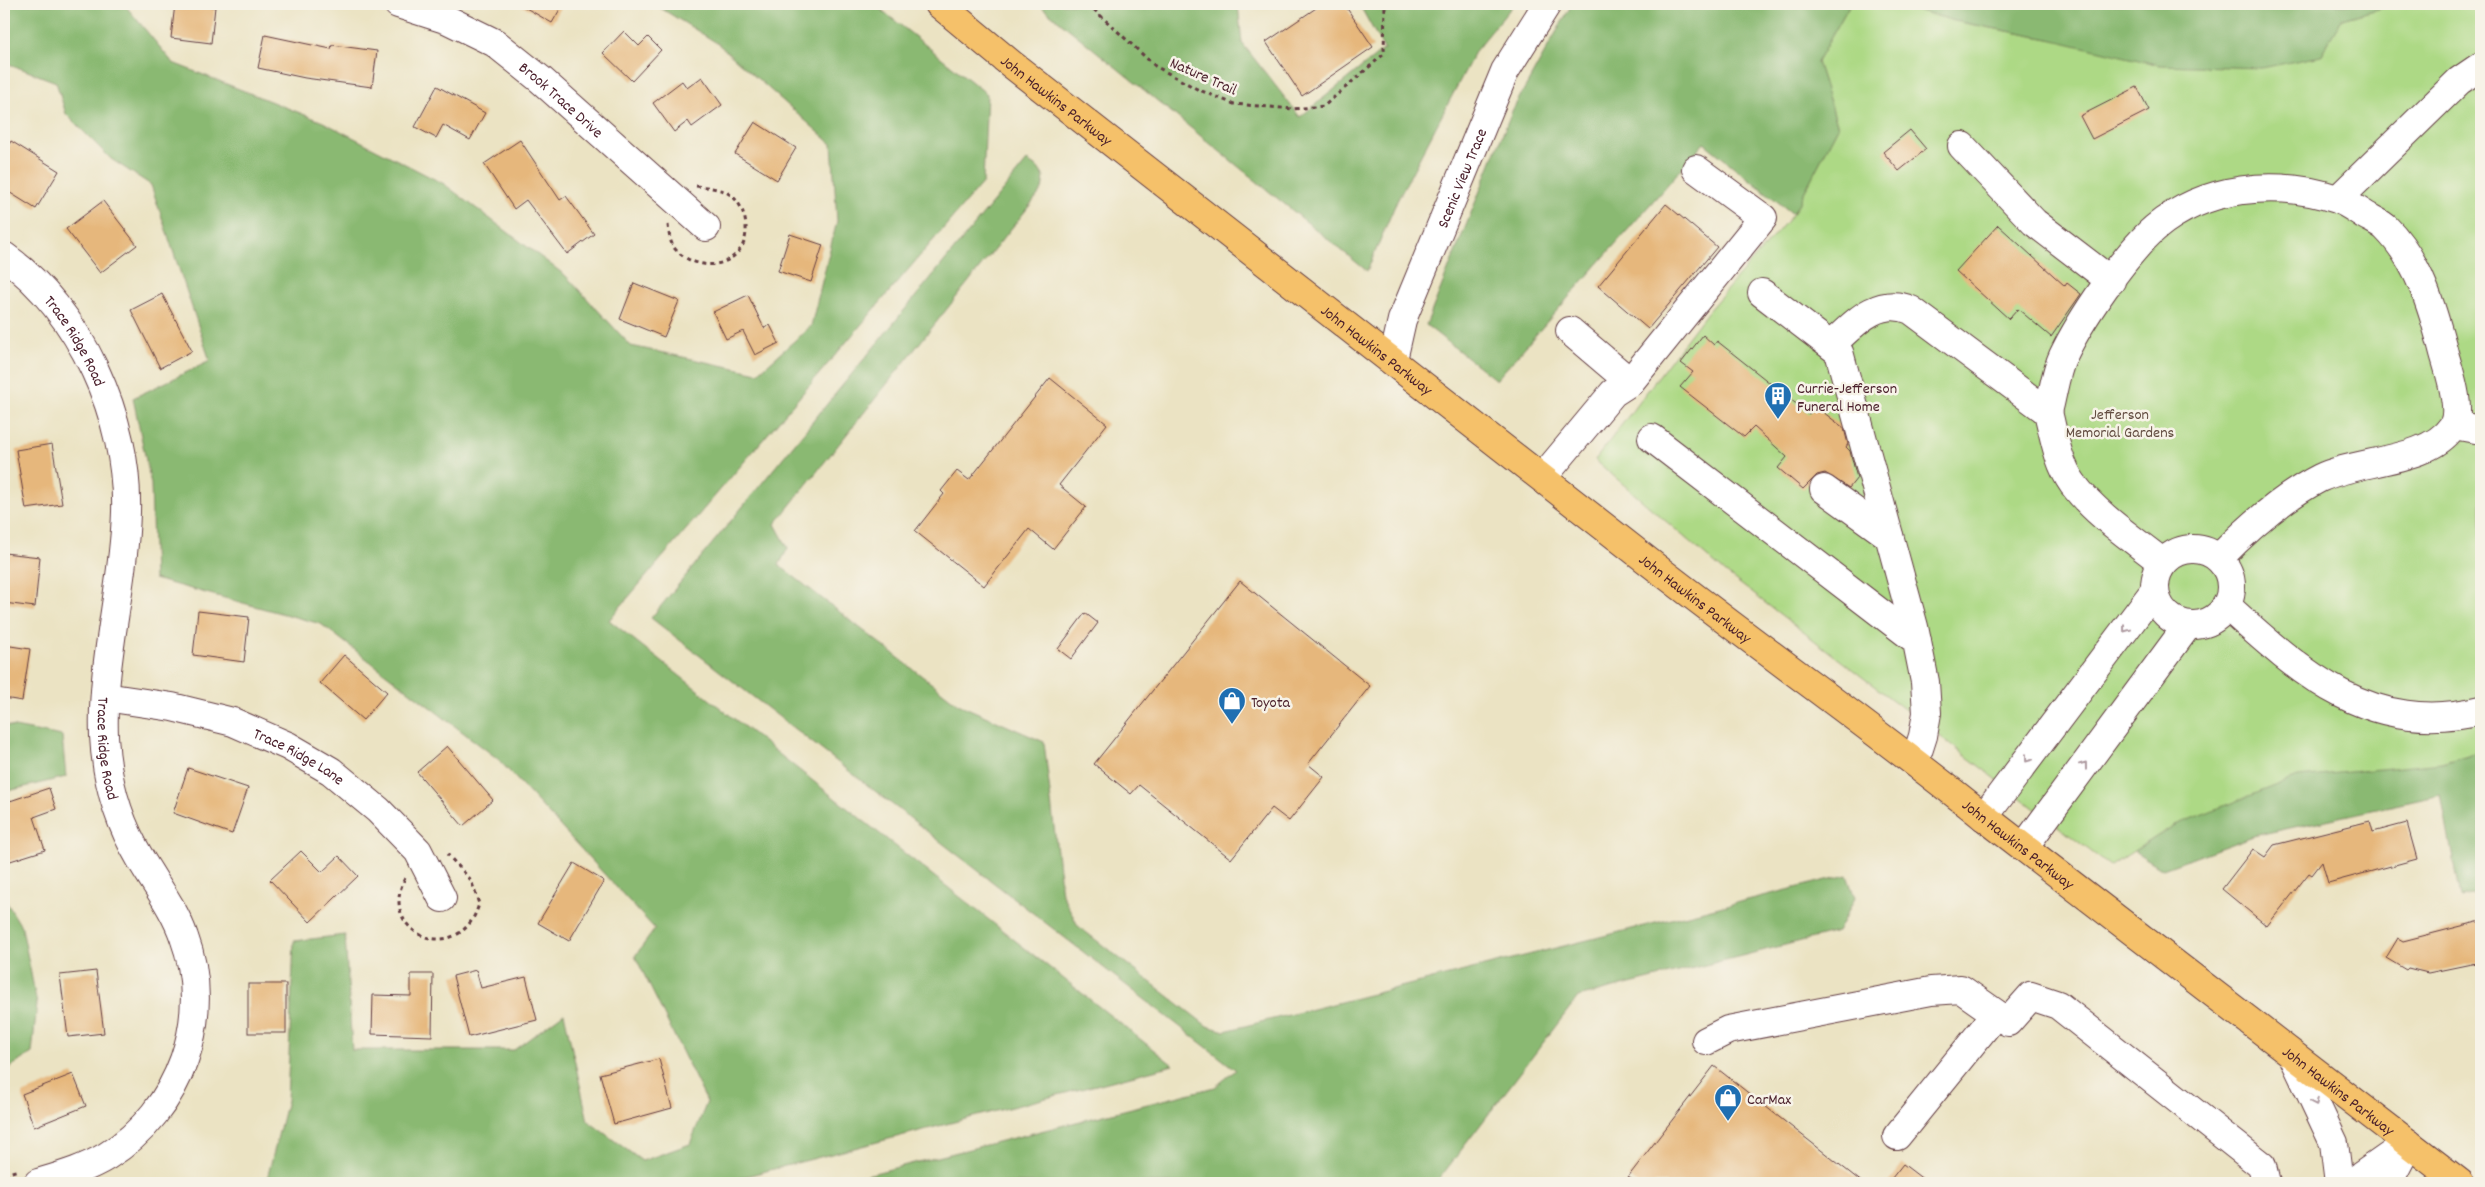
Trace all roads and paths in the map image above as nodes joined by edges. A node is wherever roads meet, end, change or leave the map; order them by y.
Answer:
1 (398, 4) edge
2 (939, 4) edge
3 (1088, 4) edge
4 (1385, 4) edge
5 (1547, 4) edge
6 (2481, 66) edge
7 (1962, 146) dead end
8 (1696, 169) dead end
9 (2338, 199) junction
10 (706, 227) dead end
11 (4, 256) edge
12 (2111, 281) junction
13 (1762, 293) dead end
14 (1570, 331) dead end
15 (1831, 345) junction
16 (1393, 360) junction
17 (1630, 382) junction
18 (2048, 412) junction
19 (2454, 424) junction
20 (2481, 430) edge
21 (1652, 438) dead end
22 (1543, 477) junction
23 (1824, 488) dead end
24 (1889, 536) junction
25 (2219, 558) junction
26 (2163, 563) junction
27 (2155, 590) junction
28 (2227, 606) junction
29 (2188, 625) junction
30 (1917, 641) junction
31 (105, 697) junction
32 (2481, 710) edge
33 (1915, 761) junction
34 (1984, 817) junction
35 (2024, 846) junction
36 (446, 853) dead end
37 (408, 872) dead end
38 (442, 898) dead end
39 (1996, 1014) junction
40 (1706, 1041) dead end
41 (2294, 1058) junction
42 (1897, 1136) dead end
43 (2408, 1143) junction
44 (38, 1183) edge
45 (2266, 1183) edge
46 (2339, 1183) edge
47 (2351, 1183) edge
48 (2388, 1183) edge
49 (2460, 1183) edge

1 - 10 street, Brook Trace Drive
2 - 16 main road, John Hawkins Parkway
3 - 4 path, Nature Trail
5 - 16 street, Scenic View Trace
6 - 9 street
7 - 12 street
8 - 17 street
9 - 12 street
9 - 19 street
11 - 31 street, Trace Ridge Road
12 - 18 street
13 - 15 street
14 - 17 street
15 - 18 street
15 - 24 street
16 - 22 main road, John Hawkins Parkway
17 - 22 street
18 - 26 street
19 - 20 street
19 - 25 street
21 - 30 street
22 - 33 main road, John Hawkins Parkway
23 - 24 street
24 - 30 street
25 - 26 street
25 - 28 street
26 - 27 street
27 - 29 street
27 -> 34 street
28 - 29 street
28 - 32 street
35 -> 29 street
30 - 33 street
31 - 38 street, Trace Ridge Lane
31 - 44 street, Trace Ridge Road
33 - 34 main road, John Hawkins Parkway
34 - 35 main road, John Hawkins Parkway
35 - 41 main road, John Hawkins Parkway
36 - 37 path
39 - 40 street
39 - 42 street
39 - 45 street
41 - 43 main road, John Hawkins Parkway
41 -> 46 street
43 - 47 street
43 - 48 street
43 - 49 main road, John Hawkins Parkway

